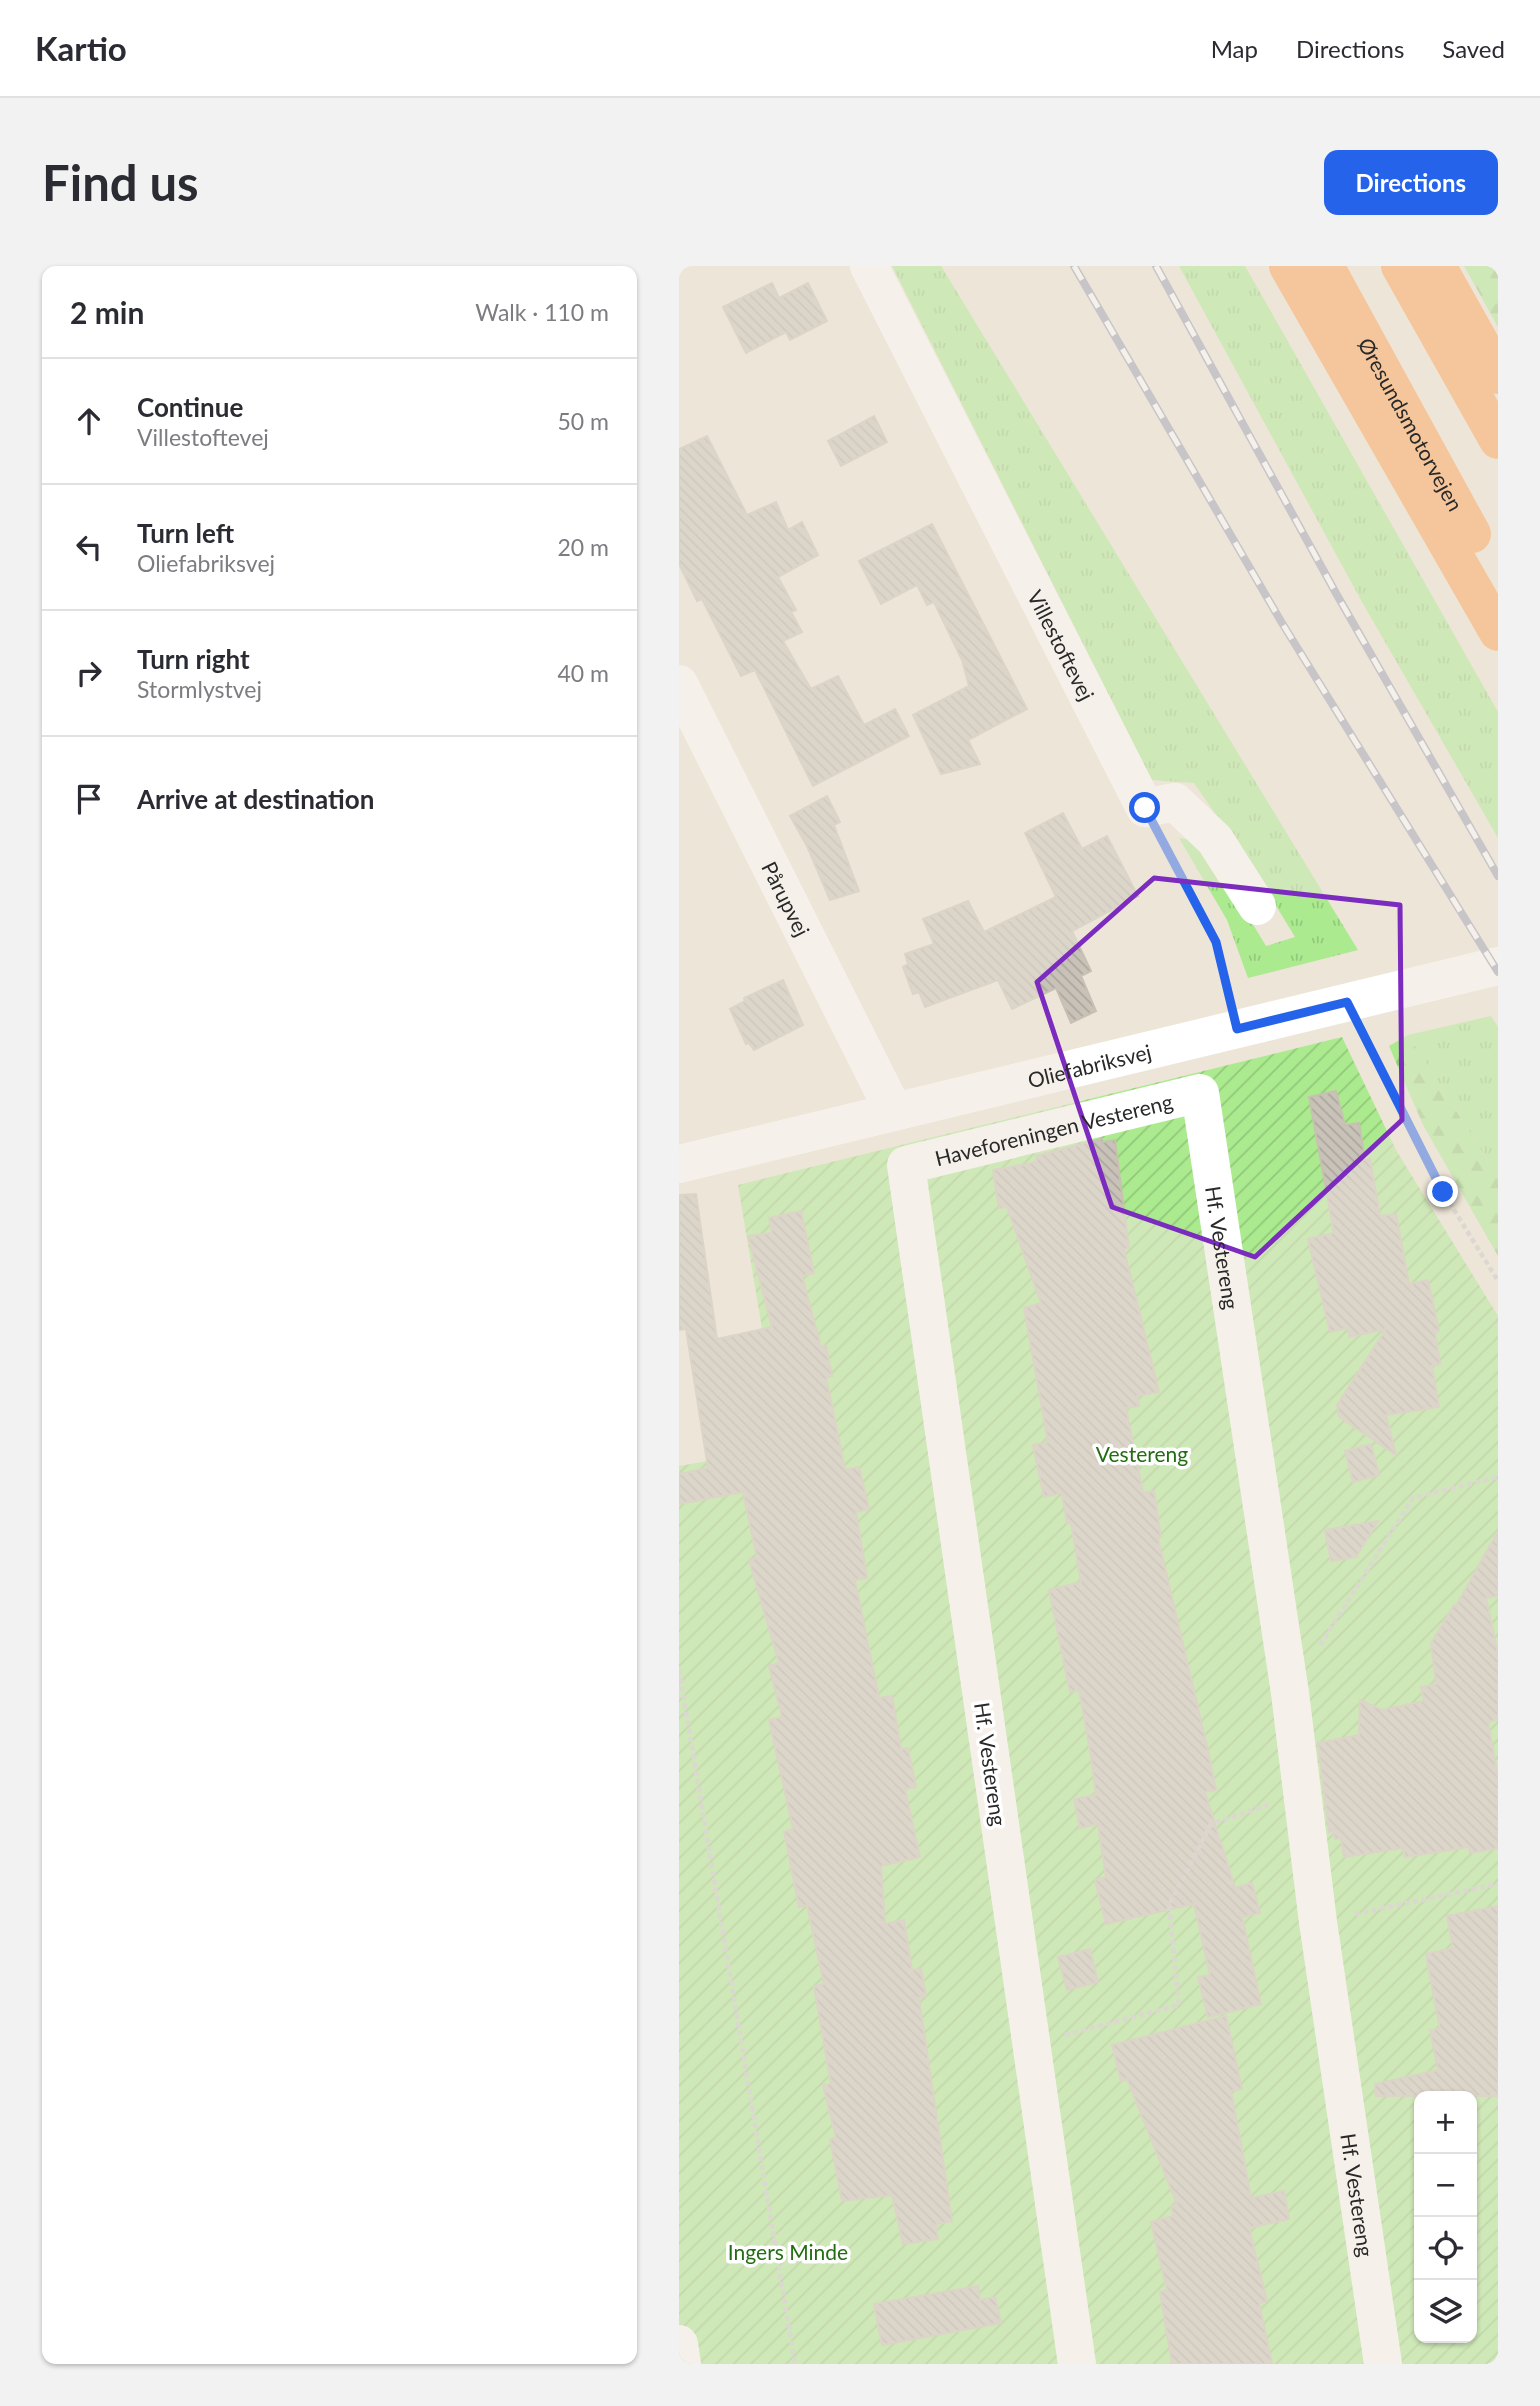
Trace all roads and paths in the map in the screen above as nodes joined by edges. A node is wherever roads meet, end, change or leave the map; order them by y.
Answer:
1 (869, 266) edge
2 (1288, 266) edge
3 (1325, 266) edge
4 (1401, 266) edge
5 (1437, 266) edge
6 (1498, 375) edge
7 (1498, 440) edge
8 (1498, 582) edge
9 (1498, 632) edge
10 (679, 684) edge
11 (1145, 808) junction
12 (1257, 906) dead end
13 (1498, 966) edge
14 (1360, 999) junction
15 (1237, 1029) junction
16 (1200, 1093) joint
17 (894, 1112) junction
18 (679, 1164) edge
19 (907, 1165) joint
20 (1498, 1281) edge
21 (1498, 1476) edge
22 (679, 1670) edge
23 (1290, 1693) junction
24 (1303, 1793) junction
25 (1498, 1884) edge
26 (1318, 1922) junction
27 (1031, 2044) junction
28 (679, 2344) edge
29 (682, 2364) edge
30 (795, 2364) edge
31 (1077, 2364) edge
32 (1383, 2364) edge

1 - 11 street, Villestoftevej
2 - 9 highway
3 - 8 highway, Øresundsmotorvejen
4 - 7 highway
5 - 6 highway
10 - 17 street, Pårupvej
11 - 12 street
11 - 15 path
13 - 14 street, Oliefabriksvej
14 - 15 street, Oliefabriksvej
14 - 20 path
15 - 17 street, Oliefabriksvej
16 - 19 street, Haveforeningen Vestereng
16 - 23 street, Hf. Vestereng
17 - 18 street, Oliefabriksvej
19 - 27 street, Hf. Vestereng
21 - 23 path
22 - 30 path
23 - 24 street, Hf. Vestereng
24 - 26 street, Hf. Vestereng
24 - 27 path
25 - 26 path
26 - 32 street, Hf. Vestereng
27 - 31 street, Hf. Vestereng
28 - 29 street

